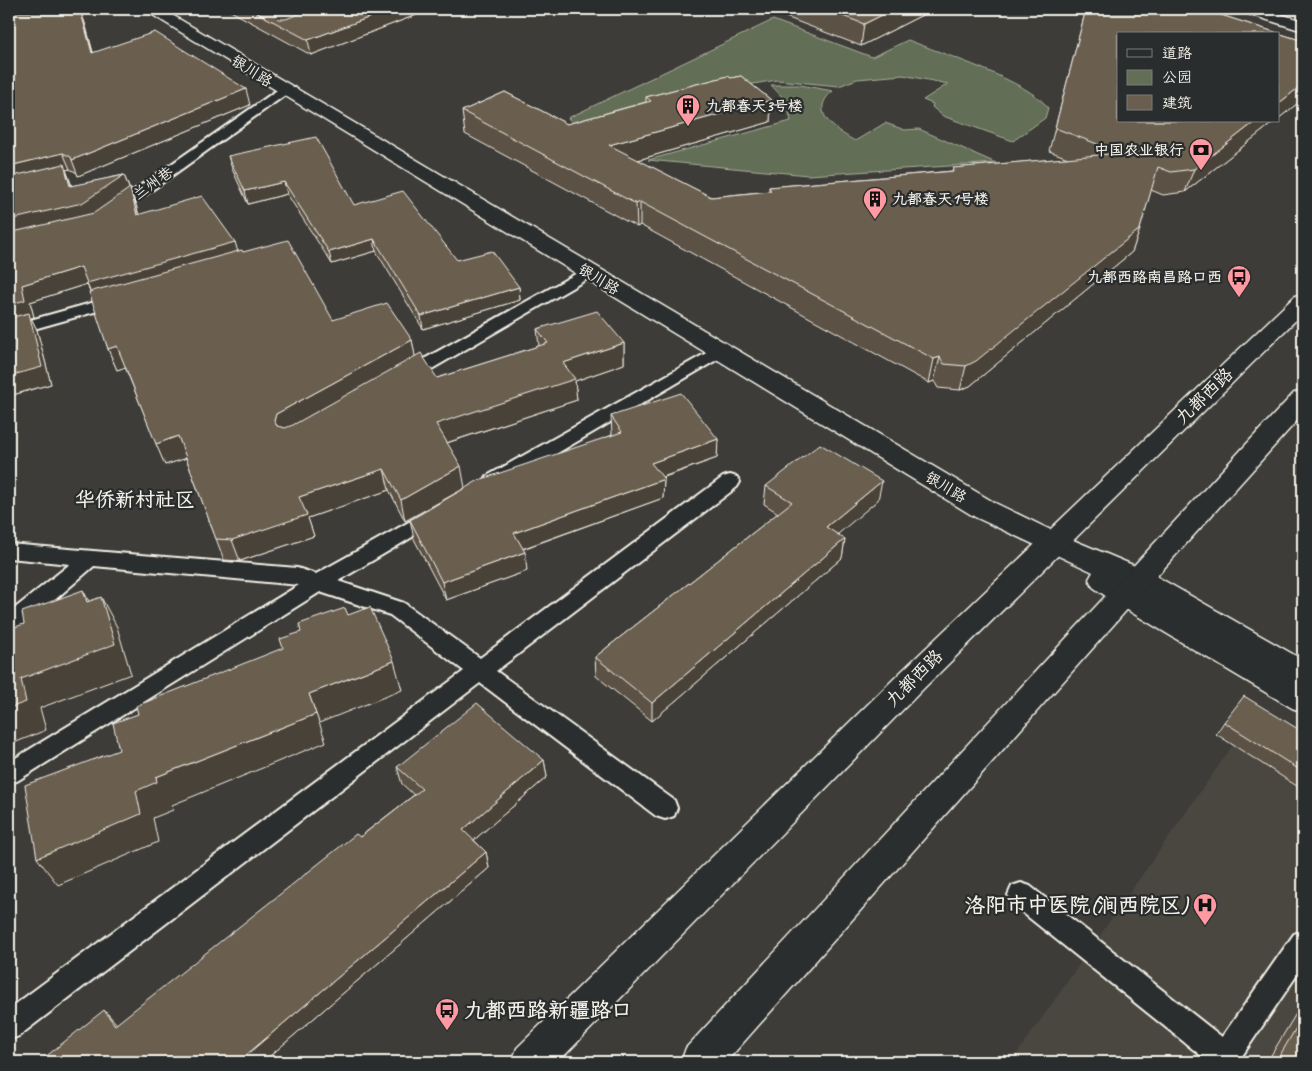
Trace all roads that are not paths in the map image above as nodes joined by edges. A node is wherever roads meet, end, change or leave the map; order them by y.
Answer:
1 (151, 9) edge
2 (1248, 9) edge
3 (1303, 26) edge
4 (283, 90) junction
5 (102, 219) edge
6 (588, 272) junction
7 (140, 294) edge
8 (1303, 301) edge
9 (9, 331) edge
10 (719, 351) junction
11 (393, 383) edge
12 (1303, 399) edge
13 (730, 482) dead end
14 (480, 489) edge
15 (454, 504) edge
16 (1051, 542) junction
17 (9, 550) edge
18 (89, 559) junction
19 (318, 583) junction
20 (1130, 586) junction
21 (9, 623) edge
22 (480, 670) junction
23 (1303, 675) edge
24 (1303, 699) edge
25 (9, 774) edge
26 (665, 808) dead end
27 (1021, 895) dead end
28 (1303, 943) edge
29 (9, 1026) edge
30 (531, 1062) edge
31 (700, 1062) edge

1 - 4 main road, 银川路
2 - 3 main road
4 - 5 lane, 兰州巷
4 - 6 main road, 银川路
6 - 10 main road, 银川路
6 - 11 lane
7 - 9 lane
8 - 16 main road, 九都西路
10 - 14 lane
10 - 16 main road, 银川路
12 - 20 main road
13 - 22 lane
15 - 19 lane
16 - 20 main road, 银川路
16 - 30 main road, 九都西路
17 - 18 lane
18 - 19 lane
18 - 21 lane
19 - 22 lane
19 - 25 lane
20 - 23 main road, 银川路
20 - 24 main road, 银川路
20 - 31 main road
22 - 26 lane
22 - 29 lane
27 - 28 lane

